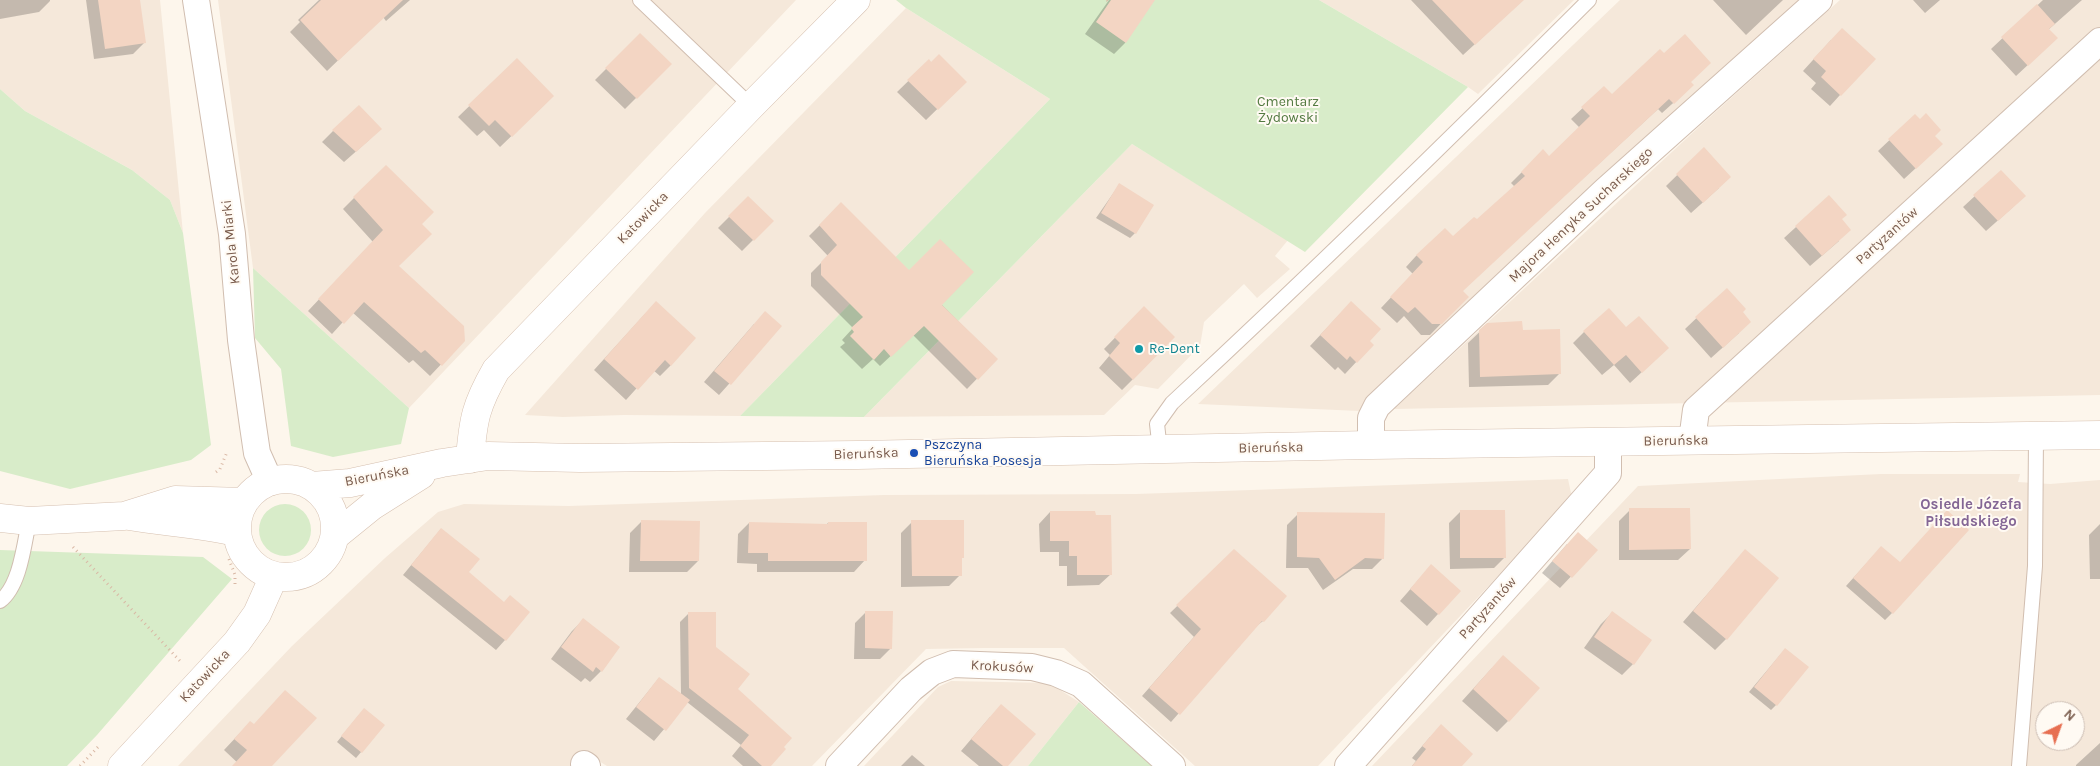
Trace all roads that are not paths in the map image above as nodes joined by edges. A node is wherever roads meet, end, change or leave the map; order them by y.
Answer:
1 (196, 0) edge
2 (640, 0) edge
3 (856, 0) edge
4 (1589, 0) edge
5 (1819, 0) edge
6 (2100, 40) edge
7 (750, 106) junction
8 (2100, 435) edge
9 (2036, 436) junction
10 (1692, 441) junction
11 (1608, 443) junction
12 (1371, 445) junction
13 (1160, 450) junction
14 (470, 459) junction
15 (442, 463) junction
16 (270, 482) junction
17 (312, 486) junction
18 (244, 502) junction
19 (124, 516) junction
20 (0, 518) edge
21 (29, 521) junction
22 (236, 532) junction
23 (335, 536) junction
24 (274, 576) junction
25 (0, 601) edge
26 (122, 766) edge
27 (839, 766) edge
28 (1172, 766) edge
29 (1348, 766) edge
30 (2019, 766) edge

1 - 16 street, Karola Miarki
2 - 7 lane
3 - 7 street, Katowicka
4 - 13 lane
5 - 12 street, Majora Henryka Sucharskiego
6 - 10 street, Partyzantów
7 - 14 street, Katowicka
8 - 9 street, Bieruńska
9 - 10 street, Bieruńska
9 - 30 lane
10 - 11 street, Bieruńska
11 - 12 street, Bieruńska
11 - 29 street, Partyzantów
12 - 13 street, Bieruńska
13 - 14 street, Bieruńska
14 - 15 street, Bieruńska
15 - 17 street, Bieruńska
15 - 23 street, Bieruńska
16 - 17 street
16 - 18 street
17 - 23 street
18 - 19 street
18 - 22 street
19 - 21 street
19 - 22 street
20 - 21 street
21 - 25 lane
22 - 24 street
23 - 24 street
24 - 26 street, Katowicka
27 - 28 street, Krokusów

